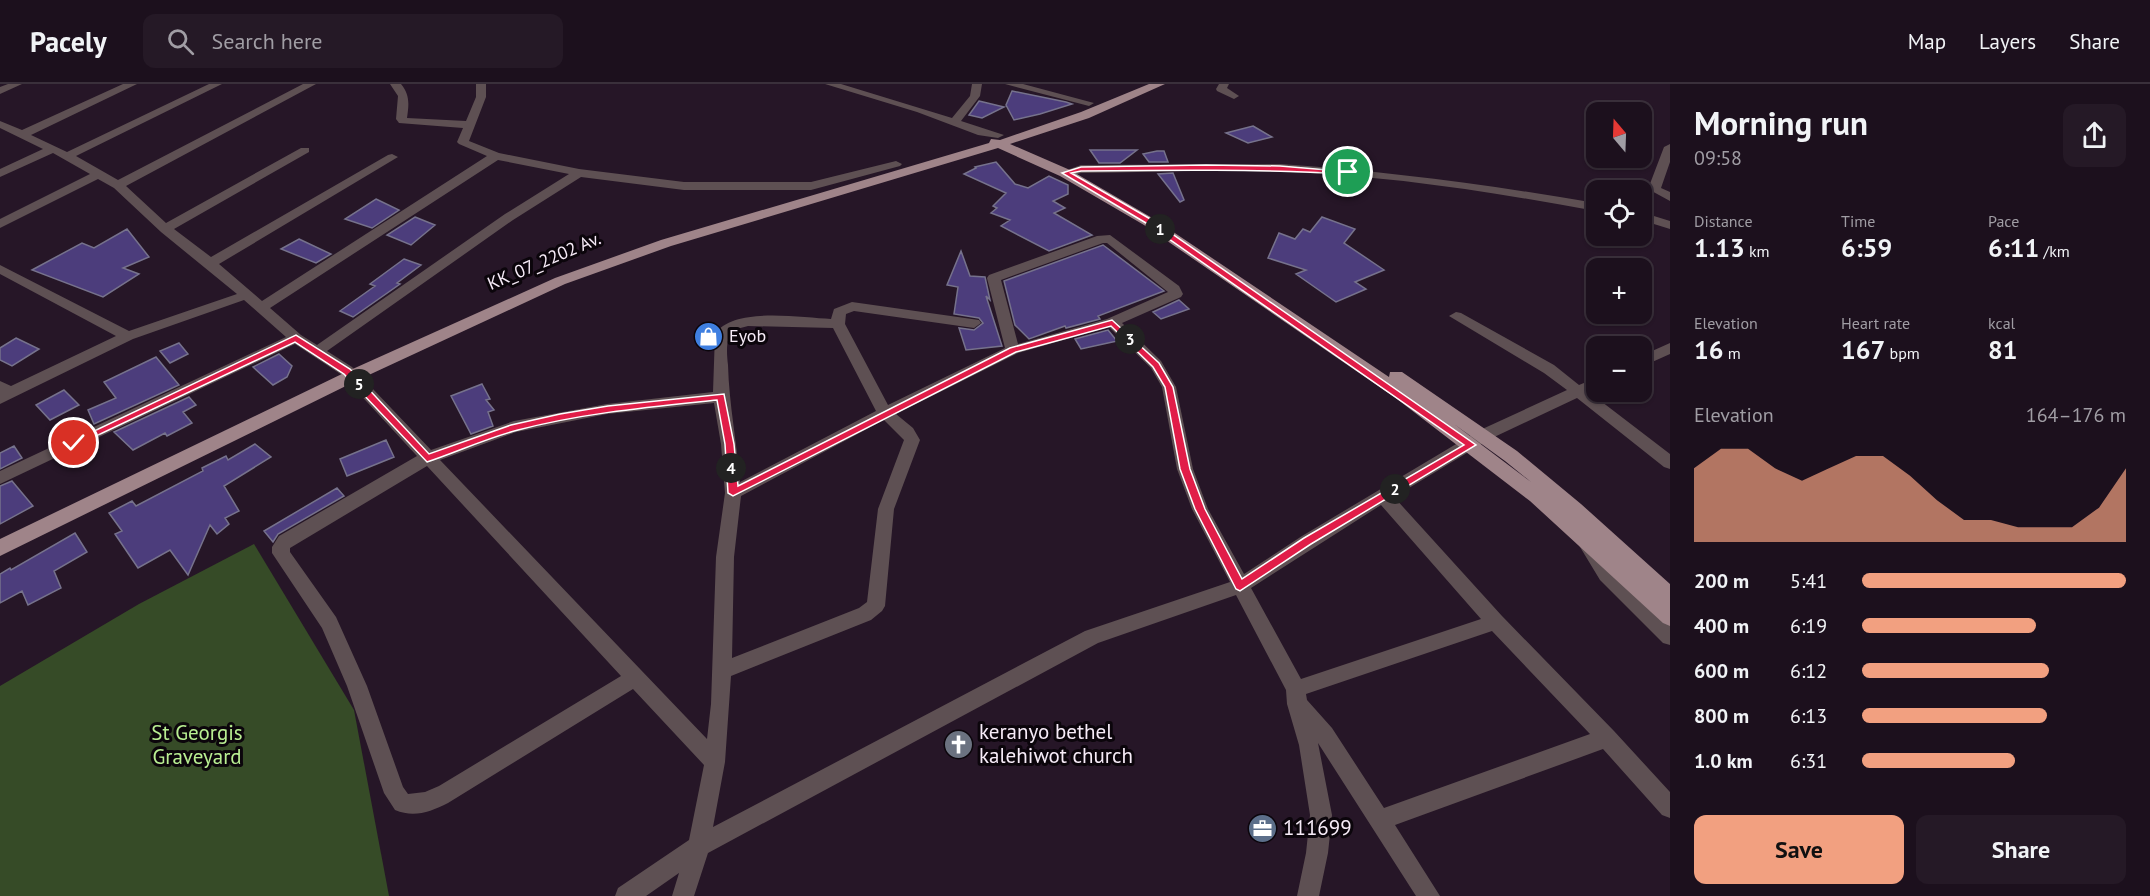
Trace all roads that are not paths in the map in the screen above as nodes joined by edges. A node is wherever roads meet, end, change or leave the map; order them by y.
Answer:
1 (17, 84) edge
2 (132, 84) edge
3 (217, 84) edge
4 (284, 84) edge
5 (395, 84) edge
6 (481, 84) edge
7 (830, 84) edge
8 (977, 84) edge
9 (1010, 84) edge
10 (1054, 84) edge
11 (1131, 84) edge
12 (1159, 84) edge
13 (1224, 84) edge
14 (305, 87) edge
15 (0, 91) edge
16 (1042, 91) junction
17 (1234, 96) dead end
18 (1089, 103) junction
19 (0, 123) edge
20 (954, 123) junction
21 (470, 125) junction
22 (23, 134) junction
23 (996, 138) junction
24 (1670, 147) edge
25 (53, 149) junction
26 (305, 150) dead end
27 (67, 156) junction
28 (496, 156) junction
29 (392, 157) dead end
30 (896, 164) junction
31 (1070, 171) junction
32 (0, 173) edge
33 (579, 173) junction
34 (99, 174) junction
35 (118, 185) junction
36 (1670, 197) edge
37 (1586, 205) edge
38 (1652, 219) edge
39 (2, 222) edge
40 (1670, 225) edge
41 (165, 229) junction
42 (210, 263) junction
43 (0, 269) edge
44 (246, 295) junction
45 (261, 308) junction
46 (1455, 316) dead end
47 (1112, 322) junction
48 (974, 323) dead end
49 (838, 324) junction
50 (128, 336) junction
51 (296, 338) junction
52 (1013, 350) junction
53 (318, 351) junction
54 (1668, 351) edge
55 (1652, 358) edge
56 (349, 374) junction
57 (1586, 388) edge
58 (1579, 391) junction
59 (3, 393) edge
60 (721, 397) junction
61 (885, 414) junction
62 (1478, 440) junction
63 (427, 458) junction
64 (1670, 463) edge
65 (0, 478) edge
66 (733, 493) junction
67 (1383, 496) junction
68 (1584, 539) junction
69 (0, 544) edge
70 (0, 548) edge
71 (1240, 586) junction
72 (1670, 596) edge
73 (1670, 617) edge
74 (1495, 622) junction
75 (1670, 637) edge
76 (721, 670) junction
77 (634, 678) junction
78 (1297, 697) junction
79 (1607, 738) junction
80 (715, 762) junction
81 (1670, 808) edge
82 (1379, 820) junction
83 (699, 846) junction
84 (626, 896) edge
85 (683, 896) edge
86 (1308, 896) edge
87 (1429, 896) edge

1 - 15 street
2 - 22 street
3 - 27 street
4 - 14 street
5 - 21 street
6 - 21 street
7 - 20 street
8 - 20 street
9 - 16 street
10 - 16 street
11 - 18 main road, KK_07_2202 Av.
12 - 23 main road
13 - 17 street
14 - 35 street
16 - 18 street
18 - 23 main road, KK_07_2202 Av.
19 - 22 street
20 - 23 street
21 - 28 street
22 - 25 street
23 - 30 main road, KK_07_2202 Av.
23 - 31 main road
23 - 56 main road
24 - 36 street
25 - 27 street
25 - 32 street
26 - 41 street
27 - 34 street
28 - 33 street
28 - 45 street
29 - 42 street
30 - 33 street
30 - 56 main road, KK_07_2202 Av.
31 - 37 street
31 - 62 main road
33 - 53 street
34 - 35 street
34 - 39 street
35 - 41 street
38 - 40 street
41 - 42 street
42 - 44 street
43 - 50 street
44 - 45 street
44 - 50 street
45 - 51 street
46 - 58 street
47 - 52 street
47 - 52 street
47 - 71 street
48 - 49 street
49 - 60 street
49 - 61 street
50 - 59 street
51 - 53 street
51 - 65 street
52 - 61 street
53 - 56 street
54 - 55 street
56 - 63 street
56 - 69 main road, KK_07_2202 Av.
56 - 70 main road
57 - 58 street
58 - 62 street
58 - 64 street
60 - 63 street
60 - 66 street
61 - 66 street
61 - 76 street
62 - 67 street
62 - 68 main road
62 - 72 main road
63 - 77 street
63 - 77 street
66 - 76 street
67 - 71 street
67 - 74 street
68 - 73 main road
68 - 75 street
71 - 78 street
71 - 83 street
74 - 78 street
74 - 79 street
76 - 80 street
77 - 80 street
78 - 82 street
78 - 86 street
79 - 81 street
79 - 82 street
80 - 83 street
82 - 87 street
83 - 84 street
83 - 85 street

